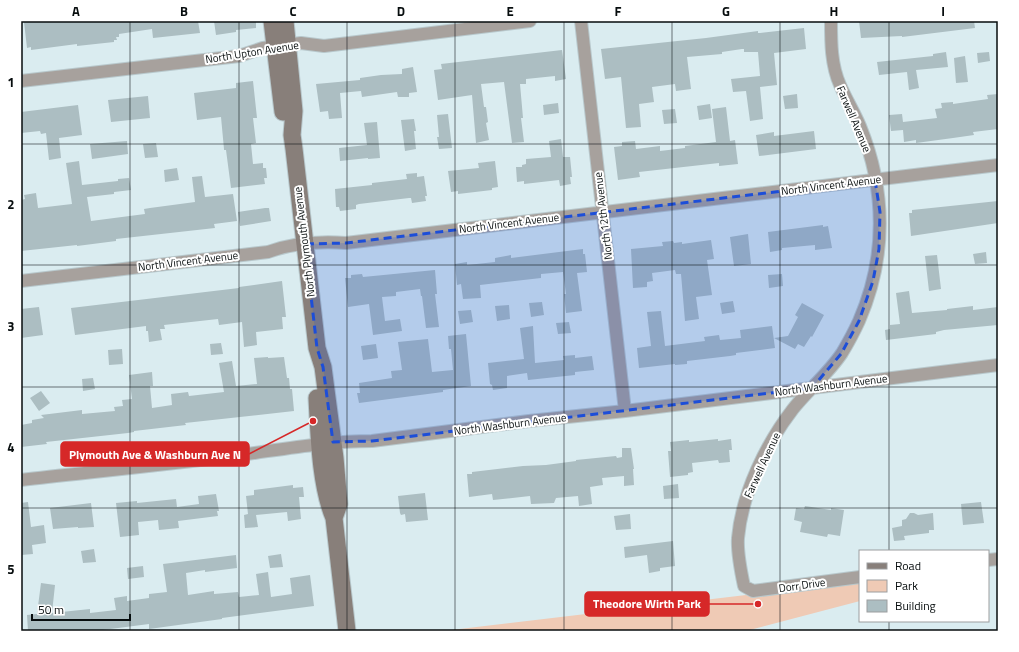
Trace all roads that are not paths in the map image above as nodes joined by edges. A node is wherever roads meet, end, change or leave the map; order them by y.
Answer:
1 (272, 21) edge
2 (285, 21) edge
3 (530, 21) edge
4 (581, 21) edge
5 (831, 21) edge
6 (281, 46) junction
7 (21, 81) edge
8 (998, 165) edge
9 (875, 180) junction
10 (602, 212) junction
11 (305, 244) junction
12 (21, 281) edge
13 (998, 365) edge
14 (812, 388) junction
15 (625, 410) junction
16 (326, 443) junction
17 (21, 480) edge
18 (859, 577) edge
19 (744, 586) joint
20 (347, 631) edge

1 - 6 street, North Plymouth Avenue
2 - 6 street, North Plymouth Avenue
3 - 6 street, North Upton Avenue
4 - 10 street, North 12th Avenue
5 - 9 street, Farwell Avenue
6 - 7 street, North Upton Avenue
6 - 11 street, North Plymouth Avenue
8 - 9 street, North Vincent Avenue
9 - 10 street, North Vincent Avenue
9 - 14 street, Farwell Avenue
10 - 11 street, North Vincent Avenue
10 - 15 street, North 12th Avenue
11 - 12 street, North Vincent Avenue
11 - 16 street, North Plymouth Avenue
13 - 14 street, North Washburn Avenue
14 - 15 street, North Washburn Avenue
14 - 19 street, Farwell Avenue
15 - 16 street, North Washburn Avenue
16 - 17 street, North Washburn Avenue
16 - 20 street, North Plymouth Avenue
18 - 19 street, Dorr Drive

